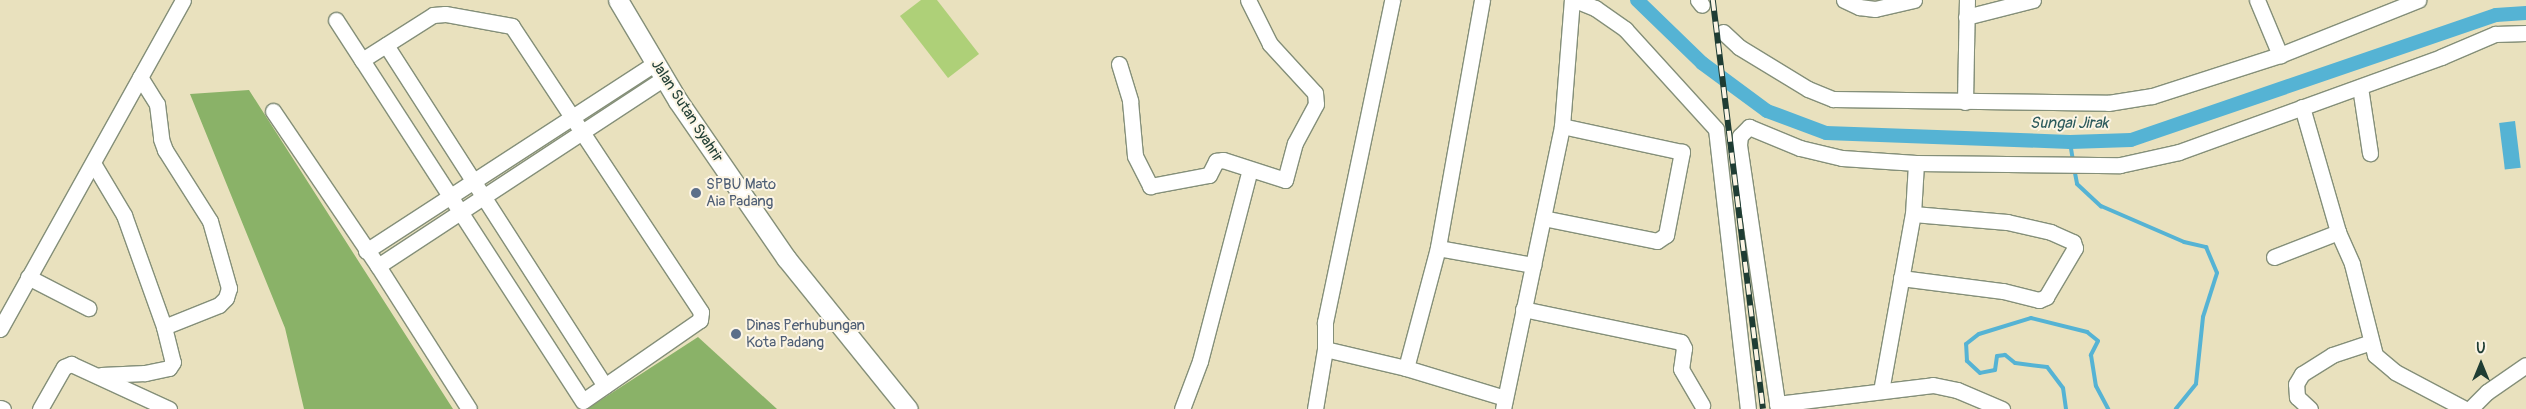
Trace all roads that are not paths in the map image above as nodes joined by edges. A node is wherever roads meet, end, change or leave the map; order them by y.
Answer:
1 (183, 0) edge
2 (618, 0) edge
3 (1248, 0) edge
4 (1392, 0) edge
5 (1482, 0) edge
6 (1573, 0) edge
7 (1844, 0) edge
8 (1914, 0) edge
9 (1967, 0) edge
10 (2033, 0) edge
11 (2257, 0) edge
12 (2418, 0) edge
13 (1966, 17) junction
14 (336, 20) dead end
15 (1723, 32) dead end
16 (2526, 33) edge
17 (386, 45) junction
18 (2280, 55) junction
19 (362, 60) junction
20 (1119, 64) dead end
21 (660, 71) junction
22 (140, 77) junction
23 (2360, 87) junction
24 (1964, 102) junction
25 (2302, 107) junction
26 (273, 111) dead end
27 (572, 116) junction
28 (1562, 126) junction
29 (582, 131) junction
30 (2370, 153) dead end
31 (93, 162) junction
32 (1916, 163) junction
33 (1250, 169) junction
34 (473, 181) junction
35 (450, 196) junction
36 (483, 196) junction
37 (460, 212) junction
38 (1913, 214) junction
39 (1543, 218) junction
40 (2338, 232) junction
41 (1438, 248) junction
42 (366, 251) junction
43 (2274, 257) dead end
44 (1533, 265) junction
45 (378, 266) junction
46 (28, 277) junction
47 (1901, 278) junction
48 (88, 308) dead end
49 (1523, 310) junction
50 (164, 327) junction
51 (0, 329) edge
52 (2371, 342) junction
53 (1326, 349) junction
54 (2526, 365) edge
55 (1406, 368) junction
56 (101, 375) junction
57 (604, 386) junction
58 (1881, 391) junction
59 (1852, 402) edge
60 (1504, 403) edge
61 (1702, 405) dead end
62 (1777, 406) edge
63 (40, 409) edge
64 (169, 409) edge
65 (469, 409) edge
66 (908, 409) edge
67 (1182, 409) edge
68 (1315, 409) edge
69 (1748, 409) edge
70 (2002, 409) edge
71 (2310, 409) edge
72 (2465, 409) edge
73 (2470, 409) edge

1 - 22 street
2 - 21 main road, Jalan Sutan Syahrir
3 - 33 street
4 - 53 street
5 - 41 street
6 - 28 street
6 - 69 street
7 - 8 street
9 - 13 street
10 - 13 street
11 - 18 street
12 - 18 street
13 - 24 street
14 - 19 street
15 - 24 street
16 - 23 street
17 - 19 street
17 - 27 street
17 - 34 street
18 - 24 street
19 - 35 street
20 - 33 street
21 - 27 street
21 - 29 street
21 - 66 main road, Jalan Sutan Syahrir
22 - 31 street
22 - 50 street
23 - 25 street
23 - 30 street
25 - 32 street
25 - 40 street
26 - 42 street
27 - 29 street
27 - 34 street
28 - 39 street
28 - 39 street
29 - 36 street
29 - 57 street
31 - 46 street
31 - 50 street
32 - 38 street
32 - 62 street
33 - 67 street
34 - 35 street
34 - 36 street
35 - 37 street
35 - 42 street
36 - 37 street
36 - 57 street
37 - 45 street
37 - 57 street
38 - 47 street
38 - 47 street
39 - 44 street
40 - 43 street
40 - 52 street
41 - 44 street
41 - 55 street
42 - 45 street
44 - 49 street
45 - 65 street
46 - 48 street
46 - 51 street
47 - 58 street
49 - 60 street
49 - 61 street
50 - 56 street
52 - 71 street
52 - 72 street
53 - 55 street
53 - 68 street
54 - 73 street
55 - 60 street
56 - 63 street
56 - 64 street
58 - 59 street
58 - 70 street
59 - 62 street

